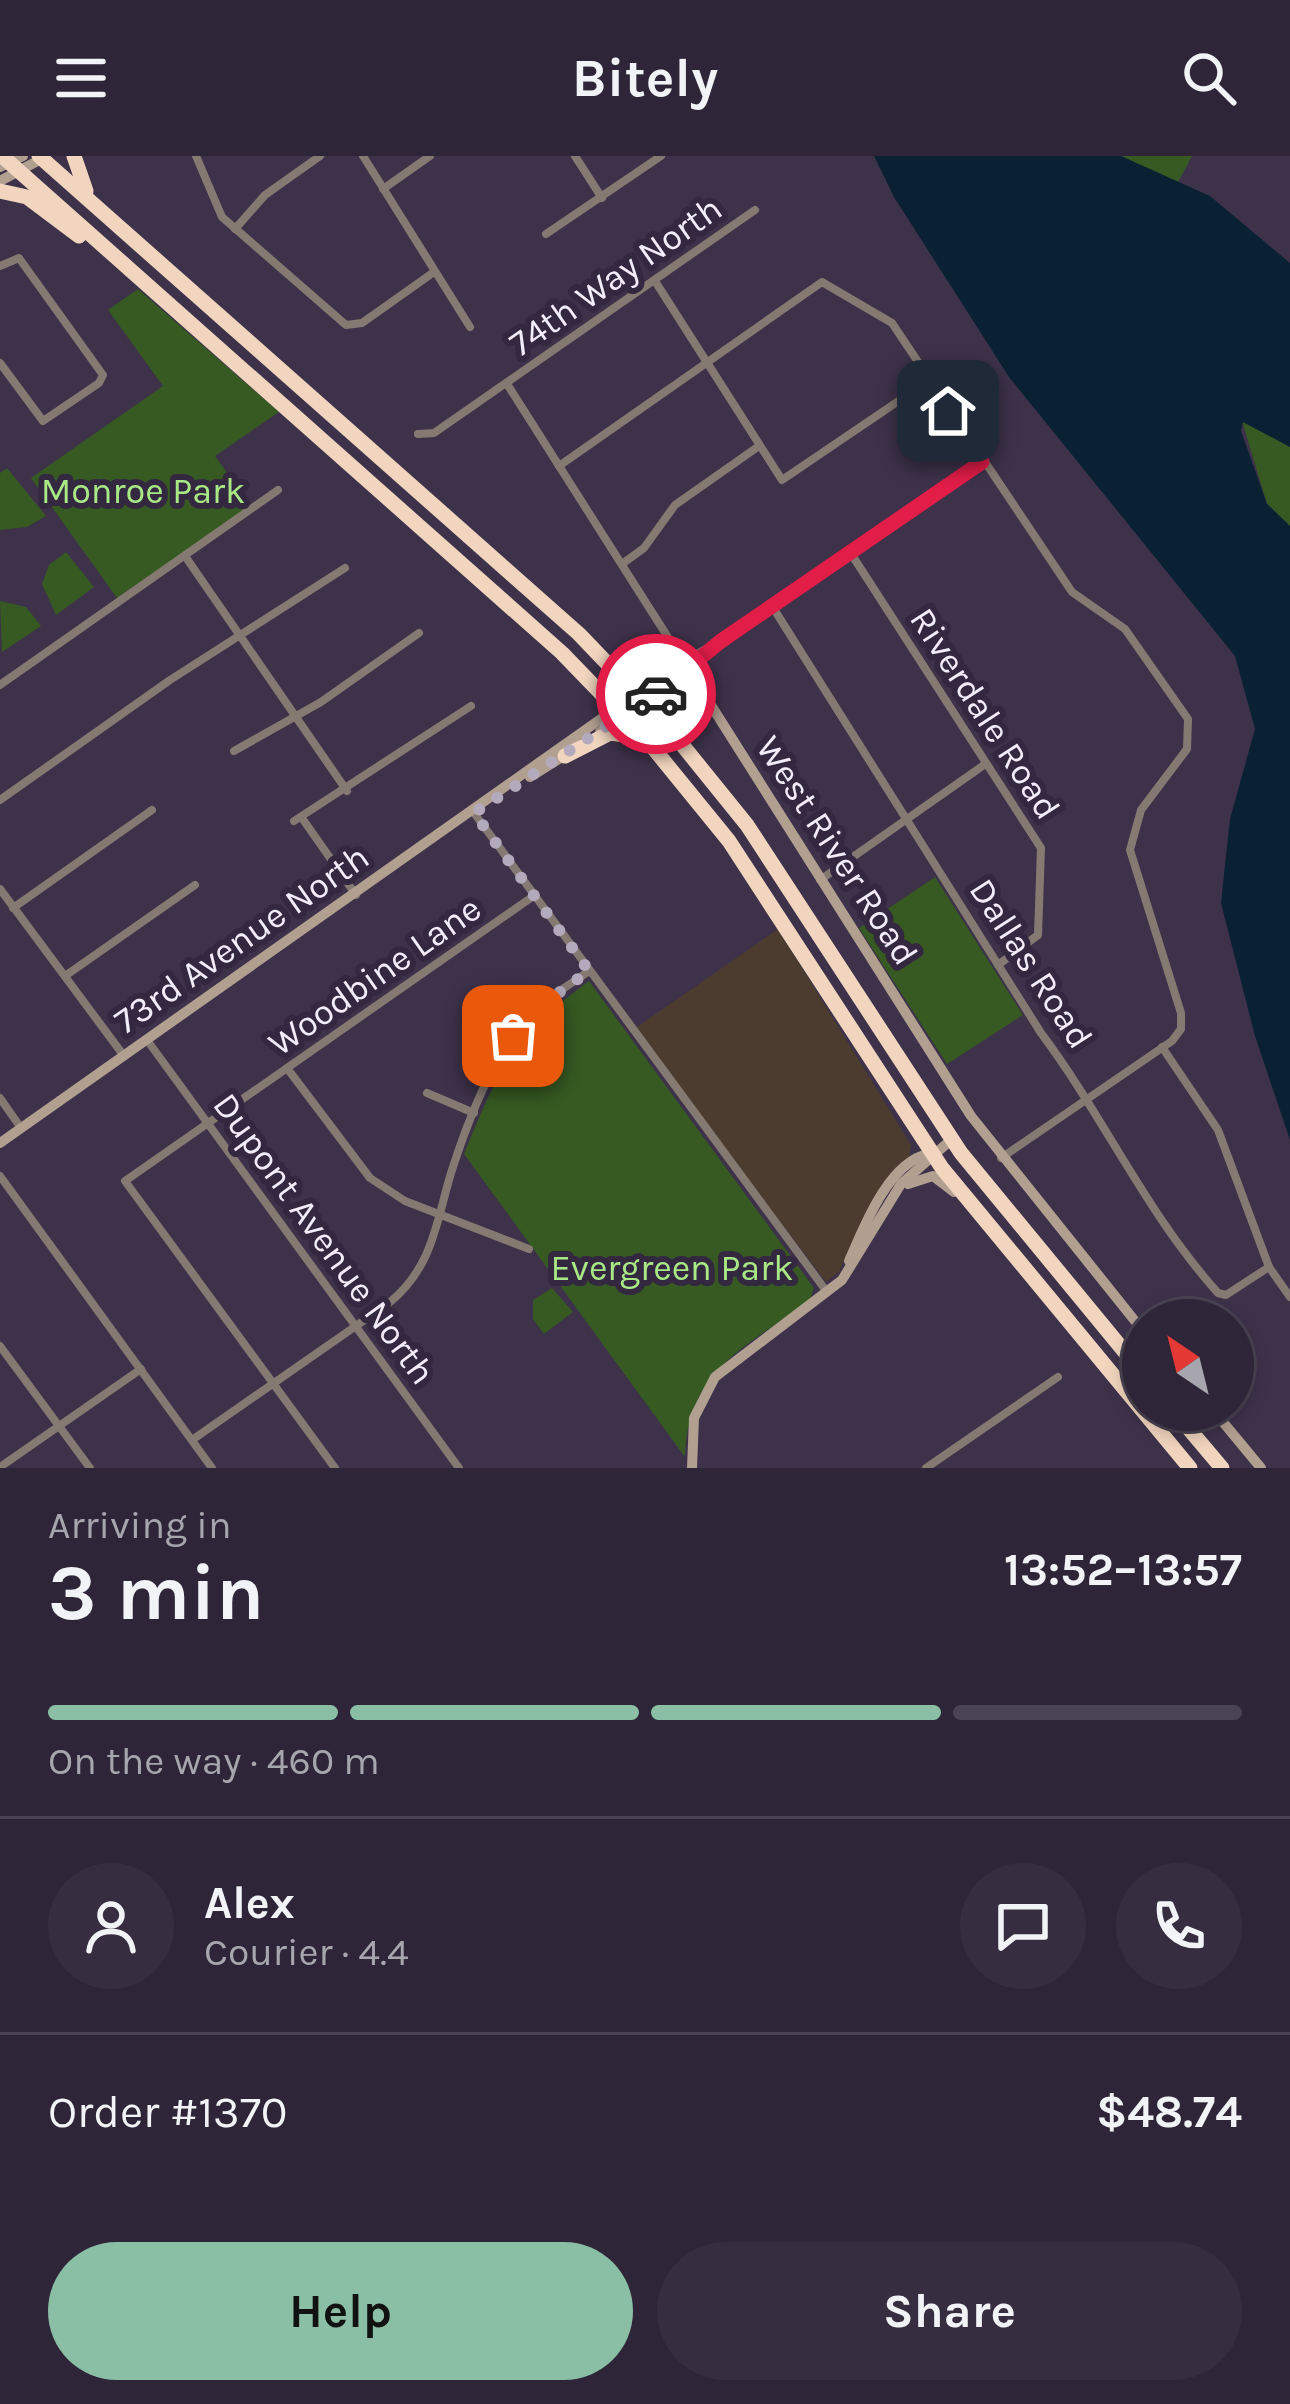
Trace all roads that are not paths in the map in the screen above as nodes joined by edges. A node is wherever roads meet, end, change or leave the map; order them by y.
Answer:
1 (74, 156) edge
2 (196, 156) edge
3 (320, 156) edge
4 (363, 156) edge
5 (430, 156) edge
6 (575, 156) edge
7 (661, 156) edge
8 (42, 157) edge
9 (10, 162) edge
10 (0, 181) edge
11 (383, 189) junction
12 (0, 191) edge
13 (602, 198) junction
14 (94, 204) junction
15 (754, 210) dead end
16 (235, 229) junction
17 (546, 235) dead end
18 (0, 266) edge
19 (434, 272) junction
20 (134, 273) junction
21 (655, 281) junction
22 (470, 328) dead end
23 (706, 362) junction
24 (0, 363) edge
25 (931, 379) junction
26 (507, 384) junction
27 (418, 434) dead end
28 (759, 446) junction
29 (982, 462) junction
30 (560, 466) junction
31 (278, 490) dead end
32 (850, 552) junction
33 (185, 556) junction
34 (622, 564) junction
35 (345, 568) dead end
36 (772, 606) junction
37 (419, 634) dead end
38 (239, 638) junction
39 (687, 666) junction
40 (0, 686) edge
41 (641, 697) junction
42 (471, 706) dead end
43 (620, 711) junction
44 (295, 716) junction
45 (647, 741) junction
46 (234, 752) dead end
47 (565, 756) junction
48 (984, 765) junction
49 (516, 784) junction
50 (347, 791) junction
51 (0, 800) edge
52 (152, 810) dead end
53 (474, 813) junction
54 (907, 819) junction
55 (820, 880) junction
56 (194, 885) dead end
57 (0, 889) edge
58 (356, 895) junction
59 (535, 896) junction
60 (13, 908) junction
61 (998, 965) junction
62 (589, 971) junction
63 (65, 976) junction
64 (147, 1040) junction
65 (1162, 1047) junction
66 (124, 1056) junction
67 (287, 1068) junction
68 (428, 1093) dead end
69 (0, 1098) edge
70 (1087, 1099) junction
71 (474, 1113) junction
72 (208, 1124) junction
73 (22, 1128) junction
74 (952, 1139) junction
75 (0, 1143) edge
76 (932, 1153) junction
77 (1001, 1158) junction
78 (0, 1177) edge
79 (886, 1208) junction
80 (976, 1213) junction
81 (441, 1214) junction
82 (529, 1249) dead end
83 (1269, 1267) junction
84 (828, 1292) junction
85 (1290, 1298) edge
86 (1122, 1305) edge
87 (355, 1326) junction
88 (0, 1346) edge
89 (1122, 1348) edge
90 (141, 1369) junction
91 (1058, 1377) dead end
92 (273, 1383) junction
93 (59, 1426) junction
94 (1191, 1431) edge
95 (1231, 1431) edge
96 (192, 1440) junction
97 (0, 1467) edge
98 (90, 1468) edge
99 (212, 1468) edge
100 (335, 1468) edge
101 (459, 1468) edge
102 (692, 1468) edge
103 (926, 1468) edge
104 (1190, 1468) edge
105 (1222, 1468) edge
106 (1261, 1468) edge

1 - 14 highway
2 - 16 street
3 - 16 street
4 - 11 street
5 - 11 street
6 - 13 street
7 - 13 street
8 - 9 street
8 - 14 highway
9 - 10 street
9 - 20 highway
11 - 19 street
12 - 20 highway
13 - 17 street
14 - 41 highway
15 - 21 street, 74th Way North
16 - 19 street
18 - 24 street
19 - 22 street
20 - 43 highway
21 - 23 street
21 - 26 street, 74th Way North
23 - 25 street
23 - 28 street
23 - 30 street
25 - 28 street
25 - 29 street
26 - 27 street, 74th Way North
26 - 30 street, West River Road
28 - 34 street
29 - 32 street, 73rd Avenue North
29 - 65 street
30 - 34 street, West River Road
31 - 33 street
32 - 36 street, 73rd Avenue North
32 - 48 street, Riverdale Road
33 - 38 street
33 - 40 street
34 - 39 street, West River Road
35 - 38 street
36 - 39 street, 73rd Avenue North
36 - 54 street, Dallas Road
37 - 44 street
38 - 44 street
38 - 51 street
39 - 41 street, 73rd Avenue North
39 - 55 street, West River Road
41 - 43 street, 73rd Avenue North
41 - 74 highway
42 - 50 street
43 - 45 highway
43 - 47 street, 73rd Avenue North
43 - 49 street, 73rd Avenue North
44 - 46 street
44 - 50 street
45 - 47 highway
45 - 76 highway
47 - 49 street, 73rd Avenue North
48 - 54 street
48 - 61 street, Riverdale Road
49 - 53 street, 73rd Avenue North
50 - 58 street
52 - 60 street
53 - 58 street, 73rd Avenue North
53 - 59 street
54 - 55 street
54 - 61 street, Dallas Road
55 - 77 street, West River Road
56 - 63 street
57 - 60 street
58 - 64 street, 73rd Avenue North
59 - 62 street
59 - 67 street, Woodbine Lane
60 - 63 street
61 - 70 street, Dallas Road
62 - 71 street
62 - 84 street
63 - 66 street
64 - 66 street, 73rd Avenue North
64 - 72 street, Dupont Avenue North
65 - 70 street
65 - 83 street
66 - 73 street, 73rd Avenue North
67 - 72 street, Woodbine Lane
67 - 81 street
68 - 71 street
69 - 73 street
70 - 77 street
70 - 83 street, Dallas Road
71 - 81 street
72 - 87 street, Dupont Avenue North
72 - 92 street, Woodbine Lane
73 - 75 street, 73rd Avenue North
74 - 76 street
74 - 89 highway
76 - 79 street
76 - 80 highway
76 - 84 street
77 - 86 street, West River Road
78 - 90 street
79 - 80 street
79 - 84 street
80 - 104 highway
81 - 82 street
81 - 87 street
83 - 85 street
84 - 102 street
87 - 92 street
87 - 101 street, Dupont Avenue North
88 - 93 street
90 - 93 street
90 - 96 street
91 - 103 street
92 - 96 street
92 - 100 street
93 - 97 street
93 - 98 street
94 - 105 highway
95 - 106 street
96 - 99 street

